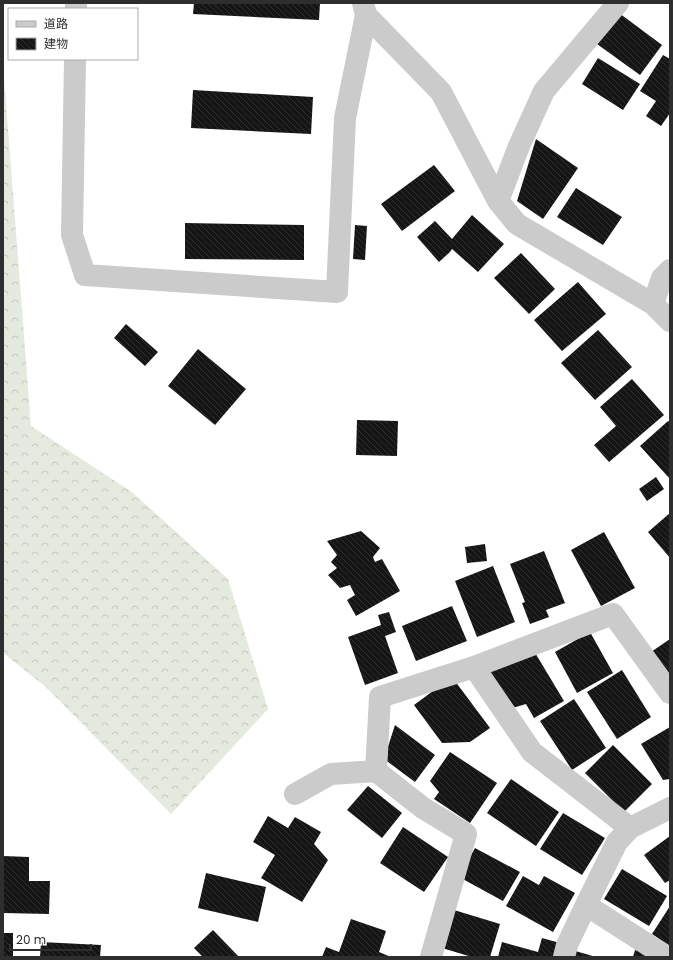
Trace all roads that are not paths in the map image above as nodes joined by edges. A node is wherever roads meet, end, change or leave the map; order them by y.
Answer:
1 (618, 3) edge
2 (364, 9) edge
3 (75, 60) edge
4 (498, 201) junction
5 (670, 270) edge
6 (653, 304) junction
7 (670, 321) edge
8 (474, 667) junction
9 (670, 694) edge
10 (376, 770) junction
11 (295, 794) dead end
12 (670, 808) edge
13 (630, 828) junction
14 (586, 905) junction
15 (431, 957) edge
16 (564, 957) edge
17 (667, 957) edge

1 - 4 street
2 - 3 street
2 - 4 street
4 - 6 street
5 - 6 street
6 - 7 street
8 - 9 street
8 - 10 street
8 - 13 street
10 - 11 street
10 - 15 street
12 - 13 street
13 - 14 street
14 - 16 street
14 - 17 street

